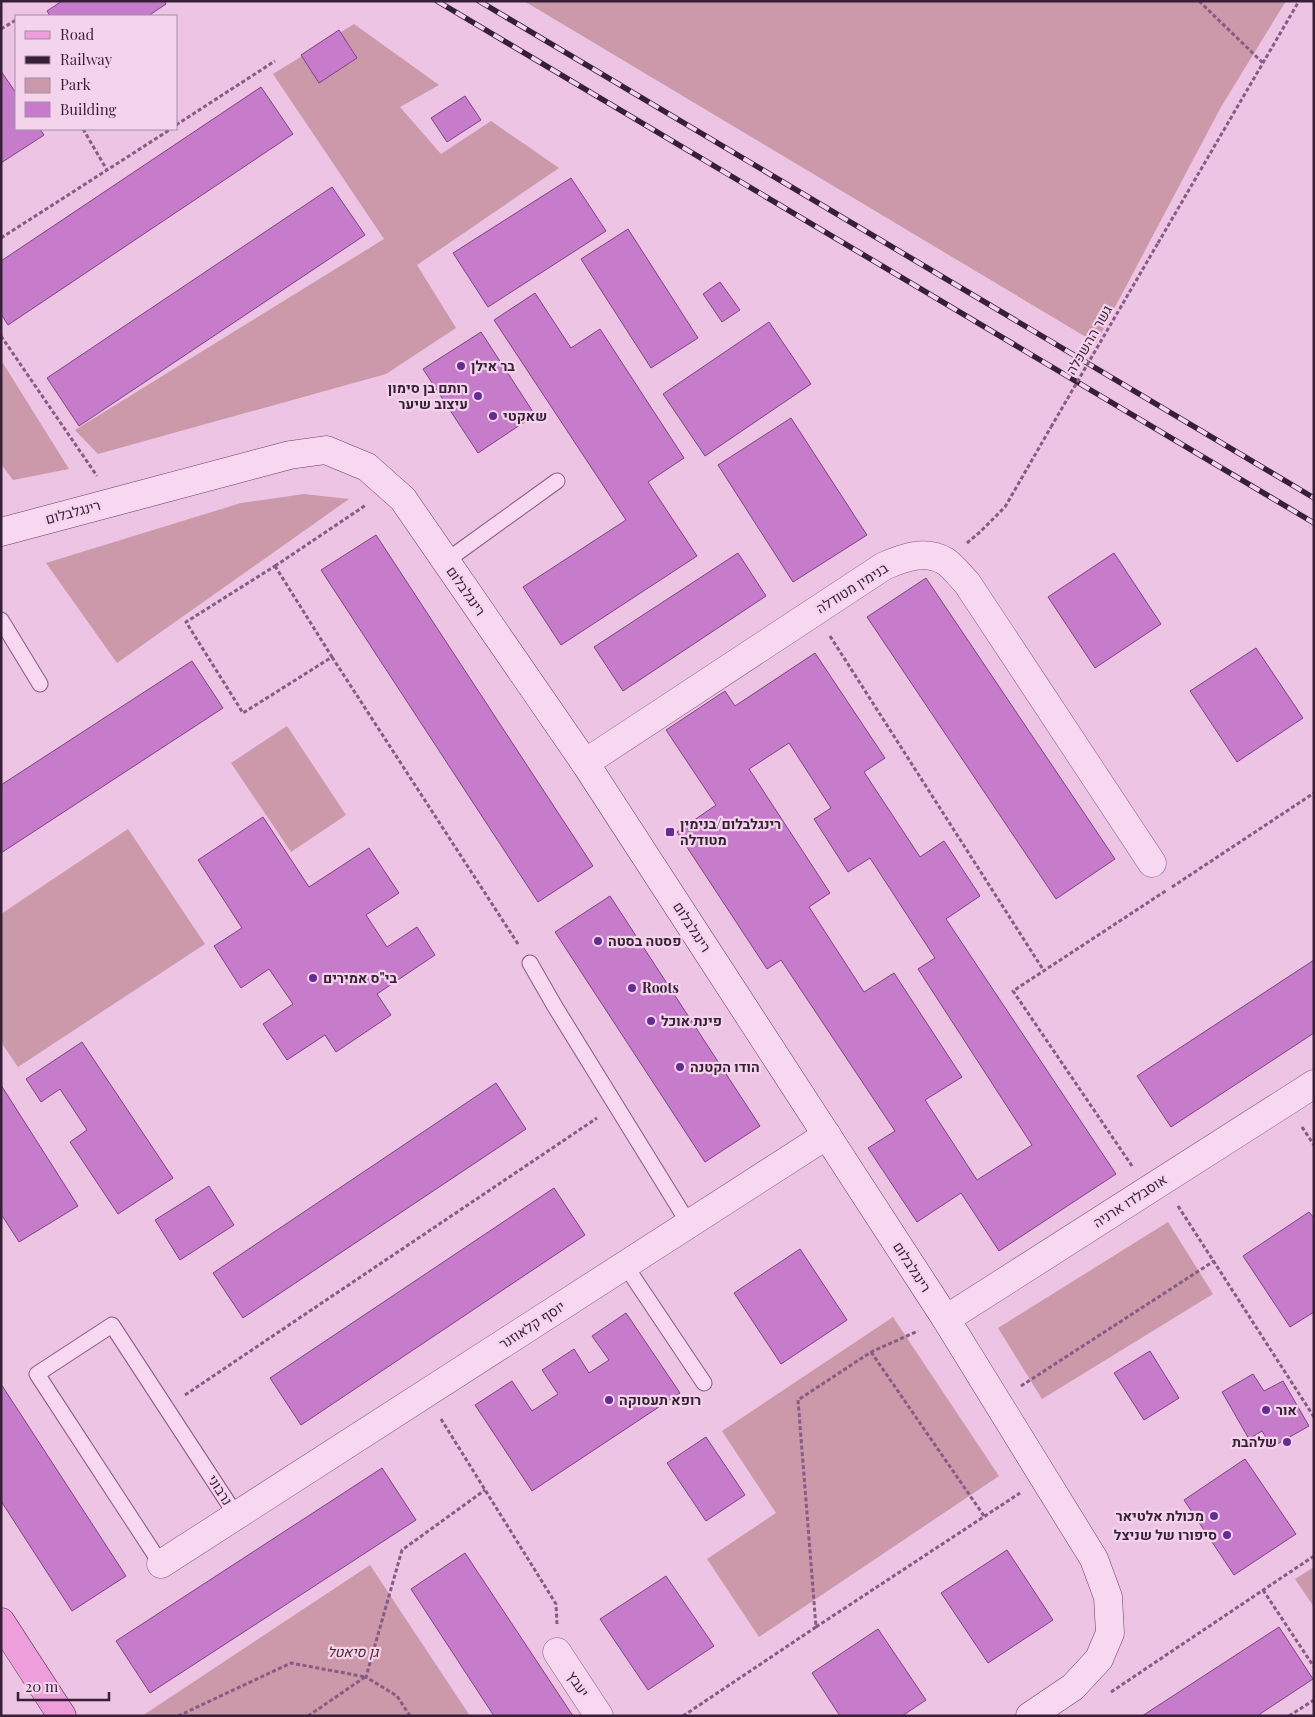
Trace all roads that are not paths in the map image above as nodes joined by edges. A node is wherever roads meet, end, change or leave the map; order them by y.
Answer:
1 (557, 481) dead end
2 (1, 532) edge
3 (446, 561) junction
4 (1, 620) edge
5 (40, 684) dead end
6 (585, 763) junction
7 (1152, 863) dead end
8 (530, 964) road end
9 (1314, 1084) edge
10 (827, 1135) junction
11 (689, 1224) junction
12 (625, 1265) junction
13 (946, 1319) junction
14 (704, 1384) dead end
15 (236, 1515) junction
16 (161, 1564) joint
17 (1, 1622) edge
18 (558, 1652) road end
19 (62, 1716) edge
20 (599, 1716) edge
21 (1030, 1716) edge

1 - 3 lane
2 - 3 street, רינגלבלום
3 - 6 street, רינגלבלום
4 - 5 lane
6 - 7 street, בנימין מטודלה
6 - 10 street, רינגלבלום
8 - 11 lane
9 - 13 street, אוסבלדו ארניה
10 - 11 street, יוסף קלאוזנר
10 - 13 street, רינגלבלום
11 - 12 street, יוסף קלאוזנר
12 - 14 lane
12 - 15 street, יוסף קלאוזנר
13 - 21 street, רינגלבלום
15 - 16 street, נרבוני
15 - 16 lane, נרבוני
17 - 19 main road
18 - 20 street, יעבץ

